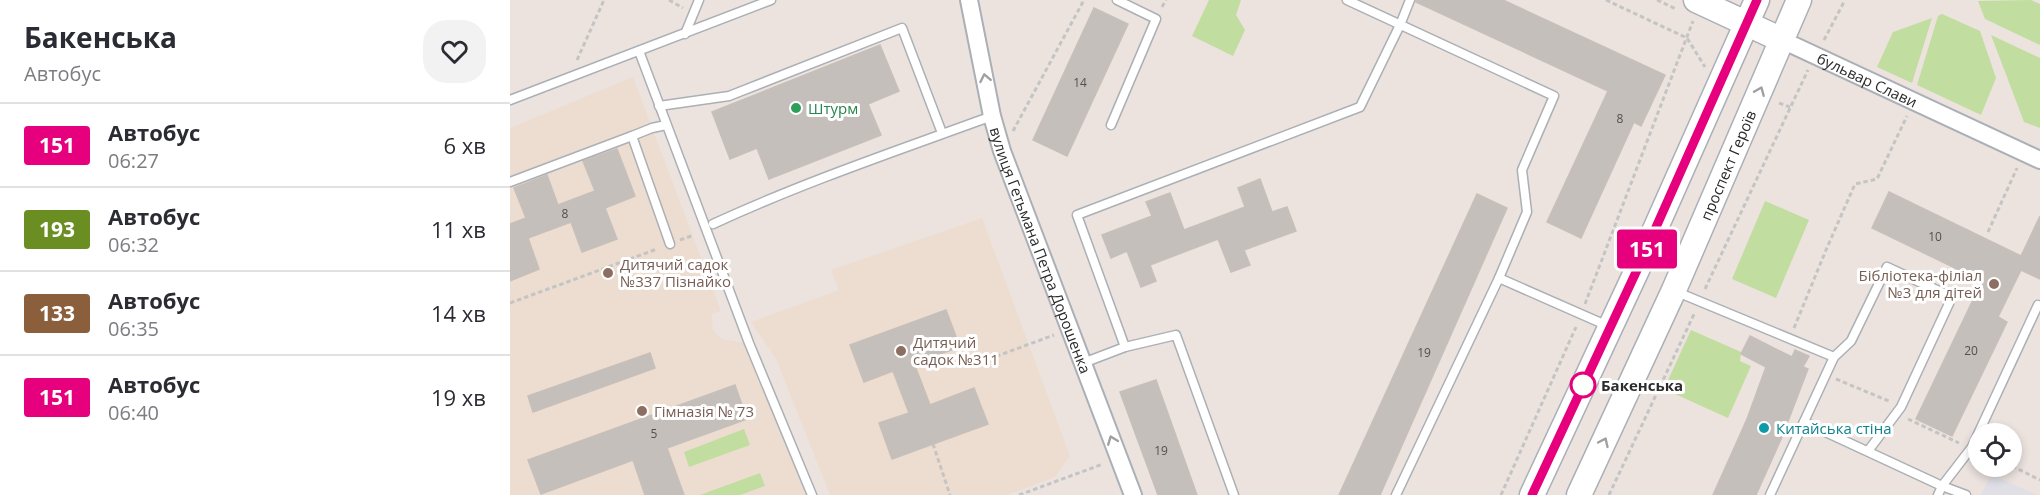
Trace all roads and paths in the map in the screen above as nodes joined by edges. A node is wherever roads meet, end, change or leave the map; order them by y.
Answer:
1 (604, 0) edge
2 (699, 0) edge
3 (771, 0) edge
4 (969, 0) edge
5 (1084, 0) edge
6 (1117, 0) edge
7 (1347, 0) edge
8 (1410, 0) edge
9 (1606, 0) edge
10 (1757, 0) edge
11 (1799, 0) edge
12 (1845, 0) edge
13 (1695, 8) edge
14 (1747, 23) junction
15 (1400, 25) junction
16 (685, 34) junction
17 (1687, 38) junction
18 (1782, 40) junction
19 (639, 51) junction
20 (1816, 56) junction
21 (1706, 67) dead end
22 (569, 78) junction
23 (510, 100) edge
24 (1914, 101) junction
25 (1779, 103) dead end
26 (659, 106) junction
27 (1790, 107) junction
28 (992, 116) junction
29 (666, 125) junction
30 (1111, 125) dead end
31 (942, 133) junction
32 (632, 136) junction
33 (1002, 151) junction
34 (2024, 153) junction
35 (2040, 160) edge
36 (510, 182) edge
37 (710, 227) junction
38 (1988, 232) dead end
39 (670, 244) junction
40 (1499, 278) junction
41 (1674, 290) junction
42 (1700, 301) junction
43 (510, 303) edge
44 (2040, 306) edge
45 (1581, 315) junction
46 (1611, 327) junction
47 (1070, 329) junction
48 (1790, 338) junction
49 (1125, 347) junction
50 (1834, 357) junction
51 (989, 358) dead end
52 (1083, 363) junction
53 (1804, 422) junction
54 (933, 444) dead end
55 (1868, 451) junction
56 (1119, 459) junction
57 (2022, 471) edge
58 (2040, 480) edge
59 (1940, 491) edge
60 (812, 495) edge
61 (950, 495) edge
62 (1019, 495) edge
63 (1132, 495) edge
64 (1234, 495) edge
65 (1396, 495) edge
66 (1501, 495) edge
67 (1532, 495) edge
68 (1579, 495) edge
69 (1610, 495) edge
70 (1770, 495) edge
71 (1966, 495) edge

1 - 22 path
2 - 16 lane
3 - 16 lane
28 -> 4 street, вулиця Гетьмана Петра Дорошенка
5 - 33 path
6 - 30 lane
7 - 15 lane
8 - 15 lane
9 - 17 path
10 - 14 main road
11 - 18 main road, проспект Героїв
12 - 20 path
13 - 14 main road, бульвар Слави
13 - 17 path
14 - 18 main road, бульвар Слави
14 - 46 main road
15 - 40 lane
15 - 49 lane
16 - 19 lane
17 - 21 path
17 - 45 path
18 - 20 street, бульвар Слави
41 -> 18 main road, проспект Героїв
19 - 22 lane
19 - 26 lane
20 - 24 street, бульвар Слави
20 - 27 path
22 - 23 lane
24 - 34 street, бульвар Слави
24 - 48 path
25 - 27 path
26 - 29 lane
26 - 31 lane
27 - 42 path
28 - 31 lane
28 - 33 street, вулиця Гетьмана Петра Дорошенка
29 - 32 lane
29 - 37 lane
31 - 37 lane
32 - 36 lane
32 - 39 lane
33 - 47 street, вулиця Гетьмана Петра Дорошенка
34 - 35 street, бульвар Слави
34 - 38 path
37 - 39 path
37 - 60 lane
39 - 43 path
40 - 45 lane
40 - 65 lane
41 - 42 lane
68 -> 41 main road, проспект Героїв
42 - 48 lane
42 - 69 path
44 - 59 lane
45 - 46 lane
45 - 66 path
46 - 67 main road
47 - 51 path
47 - 52 street, вулиця Гетьмана Петра Дорошенка
48 - 50 lane
49 - 52 lane
49 - 64 lane
50 - 53 lane
50 - 55 lane
56 -> 52 street, вулиця Гетьмана Петра Дорошенка
53 - 55 lane
53 - 70 lane
54 - 61 path
55 - 59 lane
56 - 62 path
56 - 63 street, вулиця Гетьмана Петра Дорошенка
57 - 58 path
59 - 71 lane

